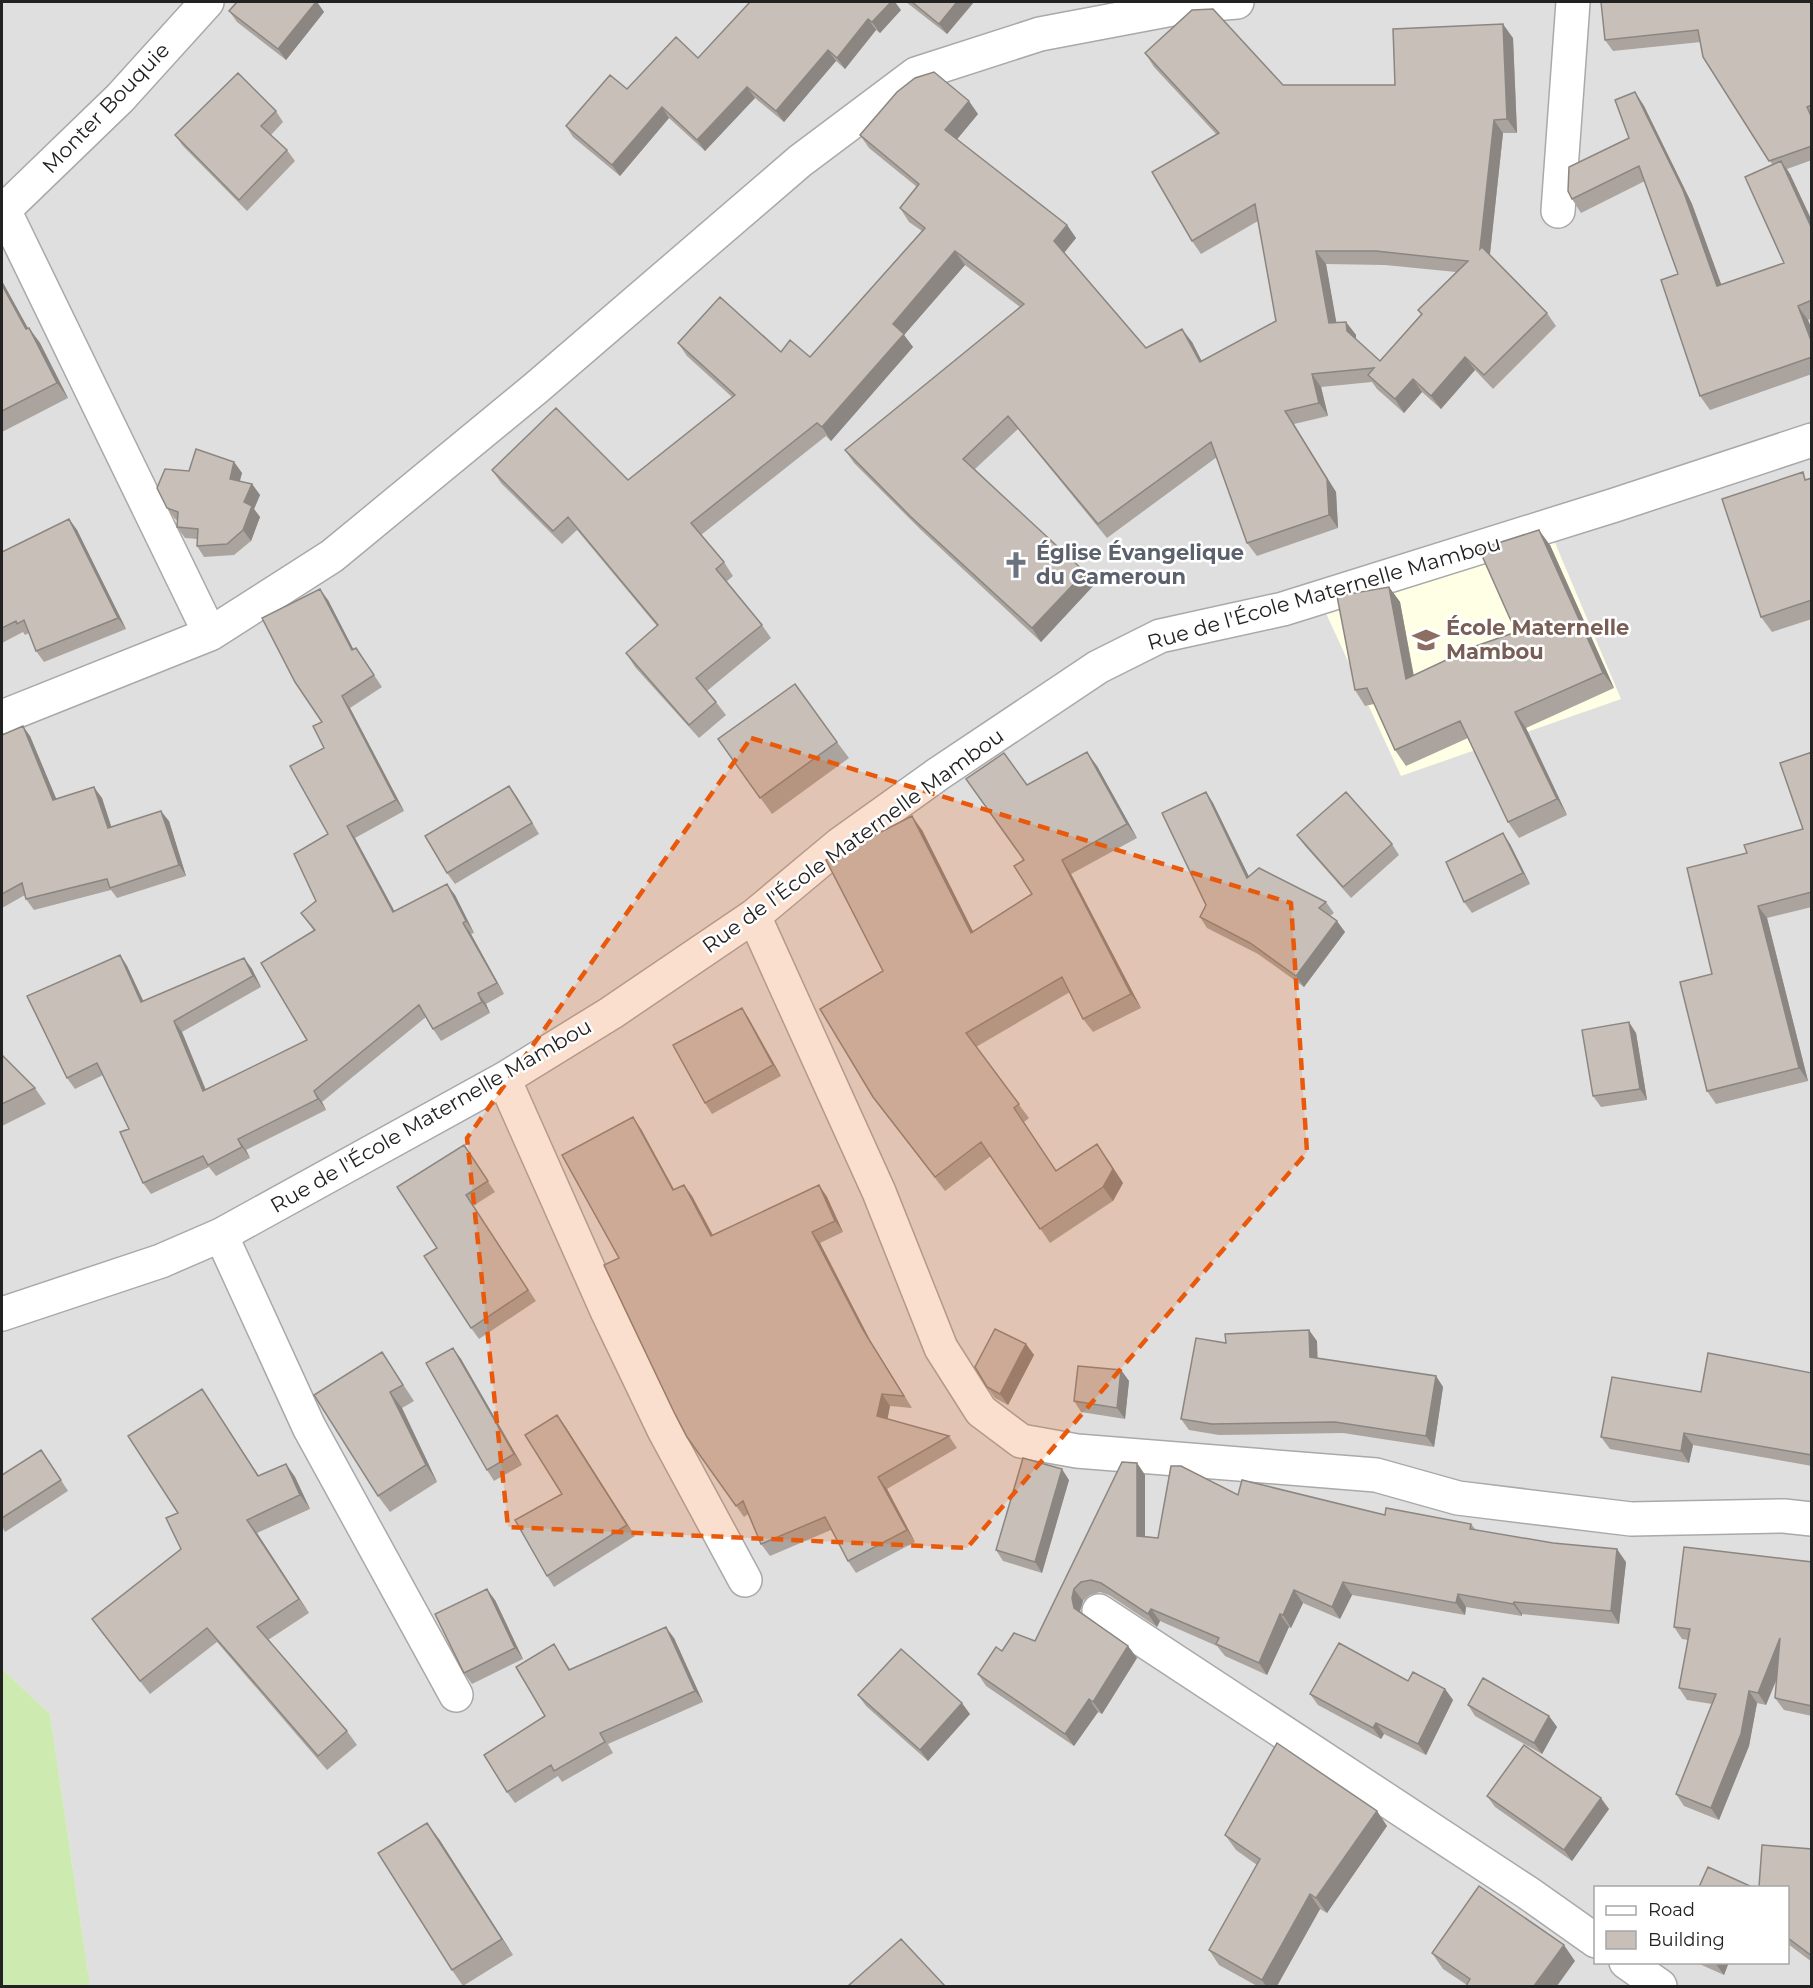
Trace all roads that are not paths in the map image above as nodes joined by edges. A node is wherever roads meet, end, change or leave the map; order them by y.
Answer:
1 (207, 2) edge
2 (1237, 2) edge
3 (1573, 2) edge
4 (3, 211) edge
5 (1558, 211) dead end
6 (1812, 440) edge
7 (210, 634) junction
8 (2, 717) edge
9 (754, 916) junction
10 (504, 1079) junction
11 (221, 1235) junction
12 (2, 1314) edge
13 (1812, 1519) edge
14 (745, 1580) dead end
15 (1099, 1611) dead end
16 (456, 1695) dead end
17 (1594, 1940) edge
18 (1629, 1964) edge
19 (1660, 1986) edge

1 - 4 street, Monter Bouquie
2 - 7 street
3 - 5 street
4 - 7 street
6 - 9 street, Rue de l'École Maternelle Mambou
7 - 8 street
9 - 10 street, Rue de l'École Maternelle Mambou
9 - 13 street
10 - 11 street, Rue de l'École Maternelle Mambou
10 - 14 street
11 - 12 street, Rue de l'École Maternelle Mambou
11 - 16 street
15 - 17 street
18 - 19 street

